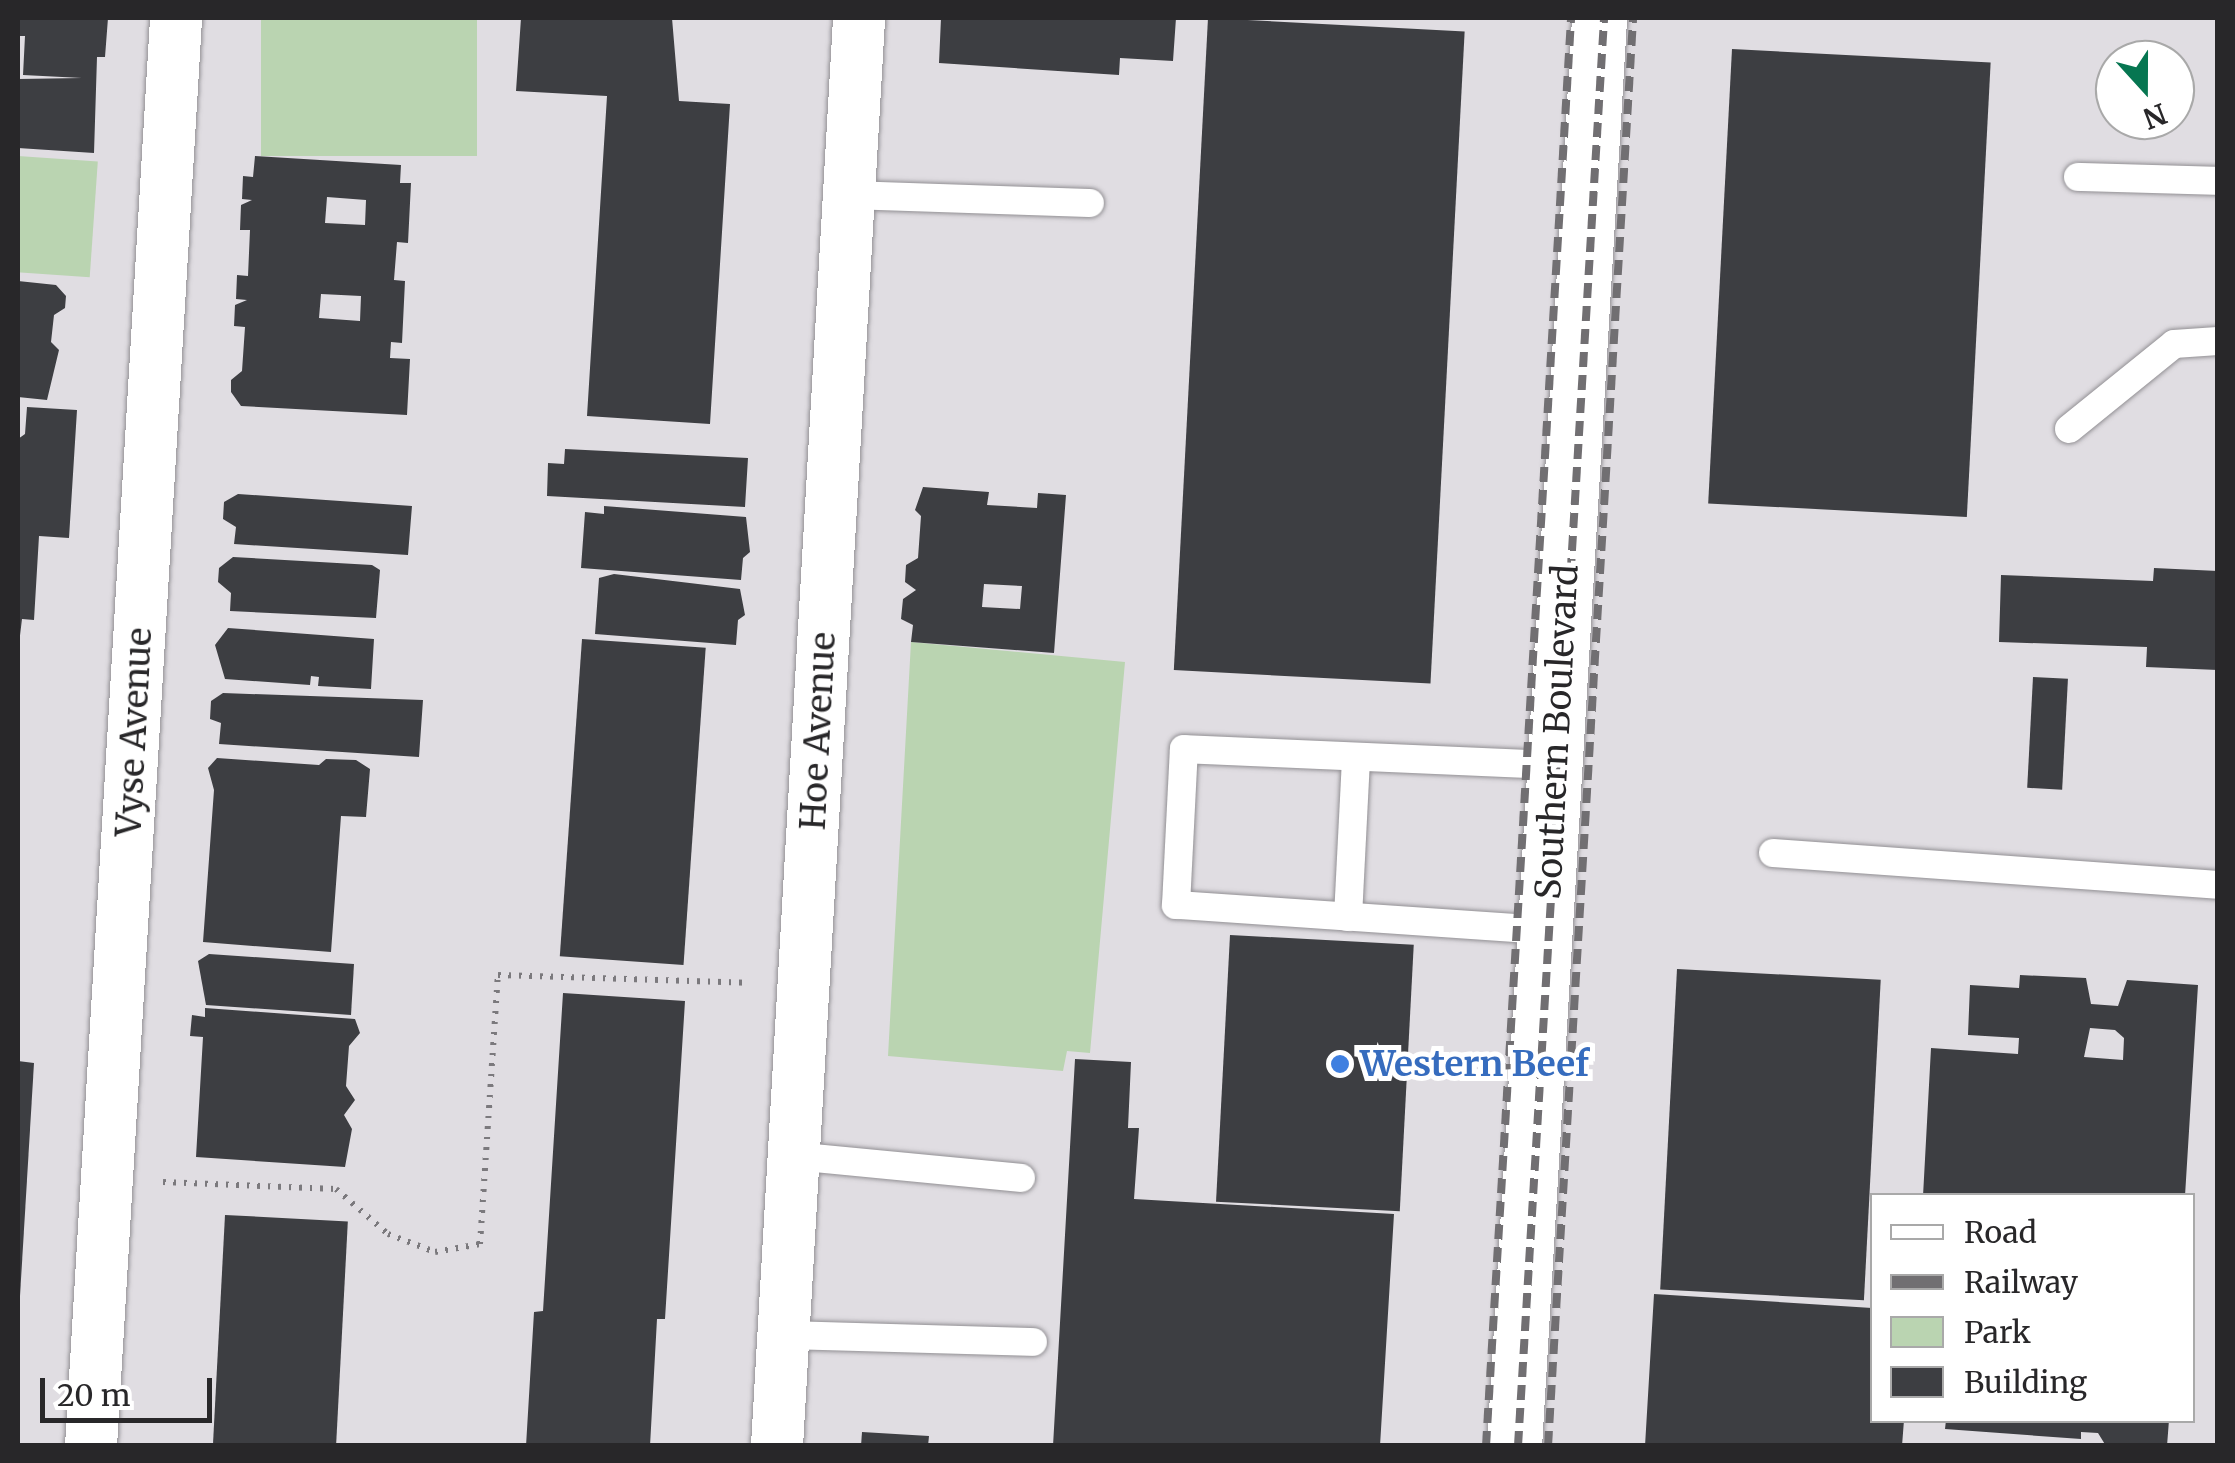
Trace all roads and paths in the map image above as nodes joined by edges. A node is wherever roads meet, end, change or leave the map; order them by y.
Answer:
1 (176, 18) edge
2 (859, 18) edge
3 (1599, 18) edge
4 (2078, 177) dead end
5 (2218, 181) edge
6 (848, 195) junction
7 (1090, 203) dead end
8 (2218, 341) edge
9 (2069, 429) dead end
10 (1356, 757) junction
11 (1555, 765) junction
12 (1773, 854) dead end
13 (2218, 885) edge
14 (1348, 917) junction
15 (1545, 930) junction
16 (748, 983) dead end
17 (793, 1156) junction
18 (1022, 1178) dead end
19 (162, 1182) dead end
20 (784, 1335) junction
21 (1033, 1342) dead end
22 (91, 1446) edge
23 (777, 1446) edge
24 (1514, 1446) edge

1 - 22 street, Vyse Avenue
2 - 6 street, Hoe Avenue
3 - 11 main road, Southern Boulevard
4 - 5 lane
6 - 7 lane
6 - 17 street, Hoe Avenue
8 - 9 lane
10 - 11 lane
10 - 14 lane
10 - 14 lane
11 - 15 main road, Southern Boulevard
12 - 13 lane
14 - 15 lane
15 - 24 main road, Southern Boulevard
16 - 19 path
17 - 18 lane
17 - 20 street, Hoe Avenue
20 - 21 lane
20 - 23 street, Hoe Avenue

